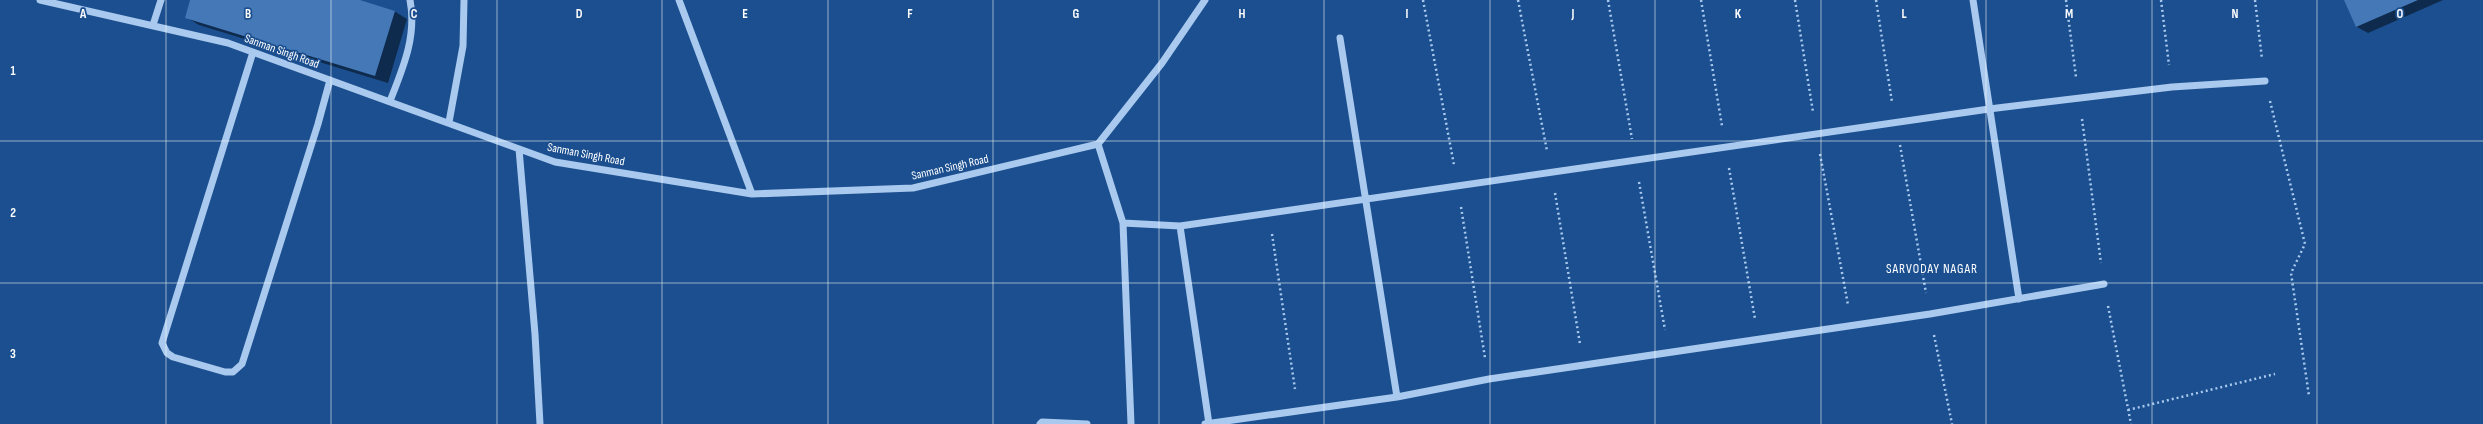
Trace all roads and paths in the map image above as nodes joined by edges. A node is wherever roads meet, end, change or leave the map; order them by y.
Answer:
1 (40, 0) edge
2 (161, 0) edge
3 (410, 0) edge
4 (464, 0) edge
5 (679, 0) edge
6 (1205, 0) edge
7 (1795, 0) edge
8 (1876, 0) edge
9 (1973, 0) edge
10 (2066, 0) edge
11 (2161, 0) edge
12 (2255, 0) edge
13 (153, 25) junction
14 (1340, 38) dead end
15 (253, 52) junction
16 (330, 80) junction
17 (2264, 81) junction
18 (2172, 87) junction
19 (2079, 99) junction
20 (390, 101) junction
21 (1989, 108) junction
22 (449, 122) junction
23 (1896, 123) junction
24 (1816, 135) junction
25 (1098, 144) junction
26 (519, 149) junction
27 (752, 194) junction
28 (1366, 200) junction
29 (1268, 214) junction
30 (1123, 223) junction
31 (1180, 226) junction
32 (2104, 284) junction
33 (2019, 299) junction
34 (1930, 314) junction
35 (1852, 324) junction
36 (2275, 374) dead end
37 (2309, 396) dead end
38 (1397, 397) junction
39 (2128, 410) junction
40 (1298, 411) junction
41 (540, 424) edge
42 (1040, 424) edge
43 (1087, 424) edge
44 (1131, 424) edge
45 (1205, 424) edge
46 (1210, 424) edge
47 (1952, 424) edge
48 (2131, 424) edge

1 - 13 street, Sanman Singh Road
2 - 13 street
3 - 20 street
4 - 22 street
5 - 27 street
6 - 25 street
7 - 24 path
8 - 23 path
9 - 21 street
10 - 19 path
11 - 18 path
12 - 17 path
13 - 15 street, Sanman Singh Road
14 - 28 street
15 - 16 street, Sanman Singh Road
15 - 16 street
16 - 20 street, Sanman Singh Road
17 - 18 street
17 - 37 path
18 - 19 street
19 - 21 street
19 - 32 path
20 - 22 street, Sanman Singh Road
21 - 23 street
21 - 33 street
22 - 26 street, Sanman Singh Road
23 - 24 street
23 - 34 path
24 - 28 street
24 - 35 path
25 - 27 street, Sanman Singh Road
25 - 30 street
26 - 27 street, Sanman Singh Road
26 - 41 street
28 - 29 street
28 - 38 street
29 - 31 street
29 - 40 path
30 - 31 street
30 - 44 street
31 - 46 street
32 - 33 street
32 - 39 path
33 - 34 street
34 - 35 street
34 - 47 path
35 - 38 street
36 - 39 path
38 - 40 street
39 - 48 path
40 - 46 street
42 - 43 street
45 - 46 street

